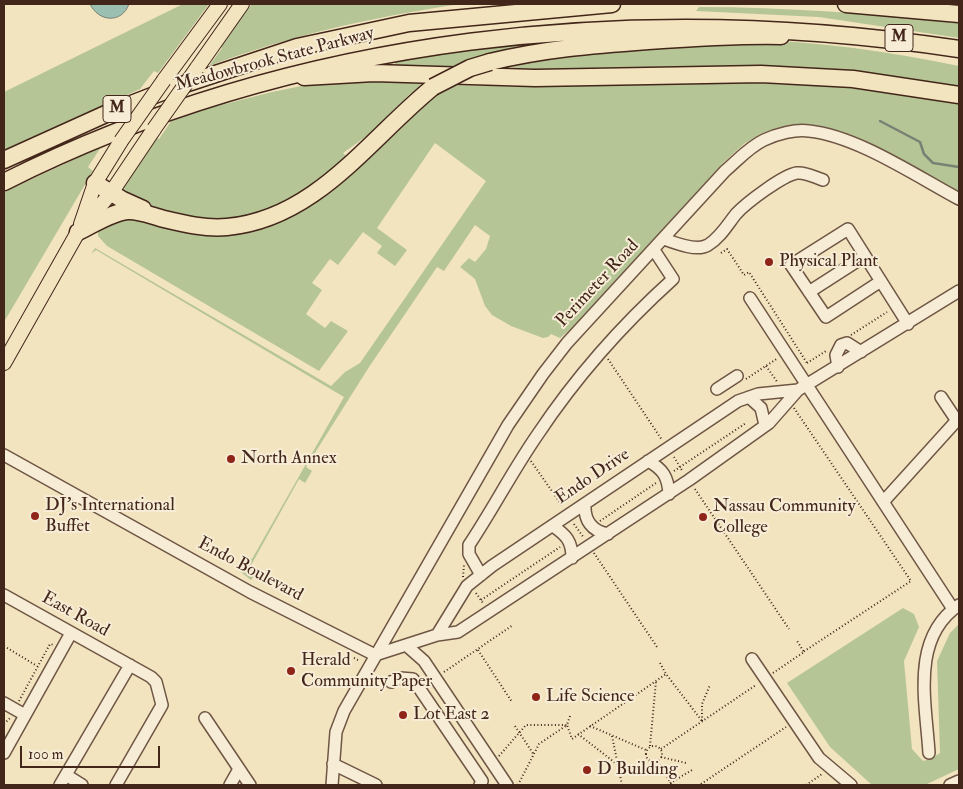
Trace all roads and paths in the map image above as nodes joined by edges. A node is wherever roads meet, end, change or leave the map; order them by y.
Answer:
1 (220, 4) edge
2 (242, 4) edge
3 (529, 4) edge
4 (612, 4) edge
5 (846, 4) edge
6 (486, 14) junction
7 (959, 14) edge
8 (838, 30) junction
9 (959, 49) edge
10 (262, 81) junction
11 (959, 94) edge
12 (4, 160) edge
13 (822, 180) dead end
14 (4, 182) edge
15 (95, 183) junction
16 (111, 193) junction
17 (959, 199) edge
18 (166, 219) junction
19 (78, 232) junction
20 (664, 239) junction
21 (654, 250) junction
22 (865, 256) junction
23 (881, 281) junction
24 (959, 291) edge
25 (809, 292) junction
26 (750, 298) dead end
27 (908, 324) junction
28 (602, 351) junction
29 (862, 352) junction
30 (786, 353) junction
31 (4, 363) edge
32 (766, 366) junction
33 (838, 367) junction
34 (736, 376) joint
35 (802, 388) junction
36 (718, 389) dead end
37 (787, 396) junction
38 (749, 397) junction
39 (941, 397) dead end
40 (958, 420) edge
41 (746, 423) dead end
42 (765, 426) junction
43 (663, 441) dead end
44 (526, 453) junction
45 (671, 454) dead end
46 (4, 456) edge
47 (648, 461) junction
48 (680, 467) junction
49 (670, 474) dead end
50 (684, 474) dead end
51 (662, 479) dead end
52 (692, 485) dead end
53 (669, 494) junction
54 (883, 502) junction
55 (585, 504) junction
56 (564, 508) dead end
57 (571, 520) dead end
58 (596, 524) dead end
59 (553, 526) junction
60 (608, 534) junction
61 (586, 541) dead end
62 (565, 544) dead end
63 (593, 551) dead end
64 (572, 558) junction
65 (481, 575) junction
66 (472, 586) dead end
67 (4, 596) edge
68 (481, 600) junction
69 (484, 605) dead end
70 (956, 607) edge
71 (513, 626) dead end
72 (788, 630) dead end
73 (71, 633) junction
74 (437, 635) junction
75 (797, 641) dead end
76 (4, 646) edge
77 (407, 646) junction
78 (657, 647) dead end
79 (62, 649) junction
80 (478, 650) junction
81 (803, 652) junction
82 (375, 655) junction
83 (354, 658) dead end
84 (752, 659) dead end
85 (358, 660) dead end
86 (660, 663) dead end
87 (130, 665) junction
88 (37, 666) junction
89 (666, 674) junction
90 (771, 674) dead end
91 (440, 675) dead end
92 (656, 681) junction
93 (391, 682) dead end
94 (759, 683) dead end
95 (710, 685) dead end
96 (512, 702) dead end
97 (4, 703) edge
98 (21, 712) junction
99 (570, 716) dead end
100 (205, 718) dead end
101 (702, 721) junction
102 (794, 721) junction
103 (4, 724) edge
104 (567, 725) junction
105 (515, 726) dead end
106 (590, 726) junction
107 (519, 733) junction
108 (578, 734) junction
109 (612, 736) junction
110 (650, 746) junction
111 (660, 749) junction
112 (646, 750) junction
113 (4, 752) edge
114 (929, 753) dead end
115 (534, 755) junction
116 (661, 757) junction
117 (497, 759) dead end
118 (657, 761) junction
119 (686, 763) dead end
120 (333, 764) junction
121 (618, 765) junction
122 (831, 768) junction
123 (239, 769) junction
124 (692, 770) dead end
125 (63, 780) edge
126 (959, 781) edge
127 (701, 784) edge
128 (82, 785) edge
129 (116, 785) edge
130 (230, 785) edge
131 (250, 785) edge
132 (332, 785) edge
133 (376, 785) edge
134 (480, 785) edge
135 (507, 785) edge
136 (518, 785) edge
137 (622, 785) edge
138 (667, 785) edge
139 (672, 785) edge
140 (806, 785) edge
141 (851, 785) edge
142 (950, 785) edge

1 - 15 main road, bridge
2 - 16 main road, bridge
3 - 6 highway
4 - 6 highway, Meadowbrook State Parkway / M
5 - 7 highway, M
6 - 12 highway, Meadowbrook State Parkway / M
8 - 9 highway, Meadowbrook State Parkway / M
8 - 10 highway, Meadowbrook State Parkway / M
8 - 18 highway, bridge
10 - 11 highway
10 - 14 highway, Meadowbrook State Parkway / M
13 - 20 street
15 - 16 highway
15 - 19 main road
16 - 18 highway
16 - 19 main road
17 - 20 street, Perimeter Road
18 - 19 highway
19 - 31 main road
20 - 21 street, Perimeter Road
21 - 28 street
21 - 82 street, Perimeter Road
22 - 23 street
22 - 25 street
22 - 25 street
23 - 25 street
23 - 27 street
24 - 27 street, Endo Drive
26 - 30 street
27 - 29 street, Endo Drive
28 - 43 path
28 - 44 street
29 - 33 street, Endo Drive
29 - 33 street
30 - 32 path
30 - 35 street
32 - 34 path
32 - 37 path
33 - 35 street, Endo Drive
34 - 36 street
35 - 37 street, Endo Drive
35 - 54 street
37 - 38 street, Endo Drive
37 - 42 street
37 - 81 path
38 - 42 street
38 - 47 street, Endo Drive
39 - 40 street
40 - 54 street
41 - 48 path
42 - 53 street
44 - 56 path
44 - 65 street
45 - 48 path
46 - 82 street, Endo Boulevard
47 - 53 street
47 - 55 street, Endo Drive
48 - 49 path
48 - 50 path
51 - 58 path
52 - 72 path
53 - 60 street
54 - 70 street
55 - 59 street, Endo Drive
55 - 60 street
57 - 61 path
59 - 64 street
59 - 65 street, Endo Drive
60 - 64 street
62 - 68 path
63 - 78 path
64 - 74 street
65 - 74 street, Endo Drive
66 - 68 path
67 - 73 street, East Road
68 - 69 path
70 - 114 street
71 - 80 path
73 - 79 street
73 - 87 street, East Road
74 - 77 street
75 - 81 path
76 - 88 path
77 - 82 street
77 - 135 street
79 - 88 path
79 - 98 street
80 - 91 path
80 - 96 path
81 - 90 path
82 - 120 street, Perimeter Road
83 - 85 path
84 - 102 street
86 - 89 path
87 - 125 street
87 - 129 street, East Road
88 - 98 path
89 - 92 path
89 - 101 path
92 - 106 path
92 - 110 path
93 - 134 street
94 - 101 path
95 - 101 path
97 - 98 street
98 - 103 path
98 - 113 street
99 - 104 path
100 - 123 street
101 - 111 path
102 - 122 street
102 - 127 path
104 - 107 path
104 - 108 path
104 - 115 path
105 - 107 path
106 - 108 path
106 - 109 path
107 - 115 path
107 - 117 path
108 - 121 path
109 - 112 path
109 - 121 path
110 - 111 path
110 - 112 path
111 - 116 path
112 - 118 path
115 - 136 path
116 - 118 path
116 - 119 path
118 - 139 path
120 - 132 street, Perimeter Road
120 - 133 street
121 - 137 path
122 - 140 path
122 - 141 street
123 - 130 street
123 - 131 street
124 - 139 path
125 - 128 street
126 - 142 street
138 - 139 path

